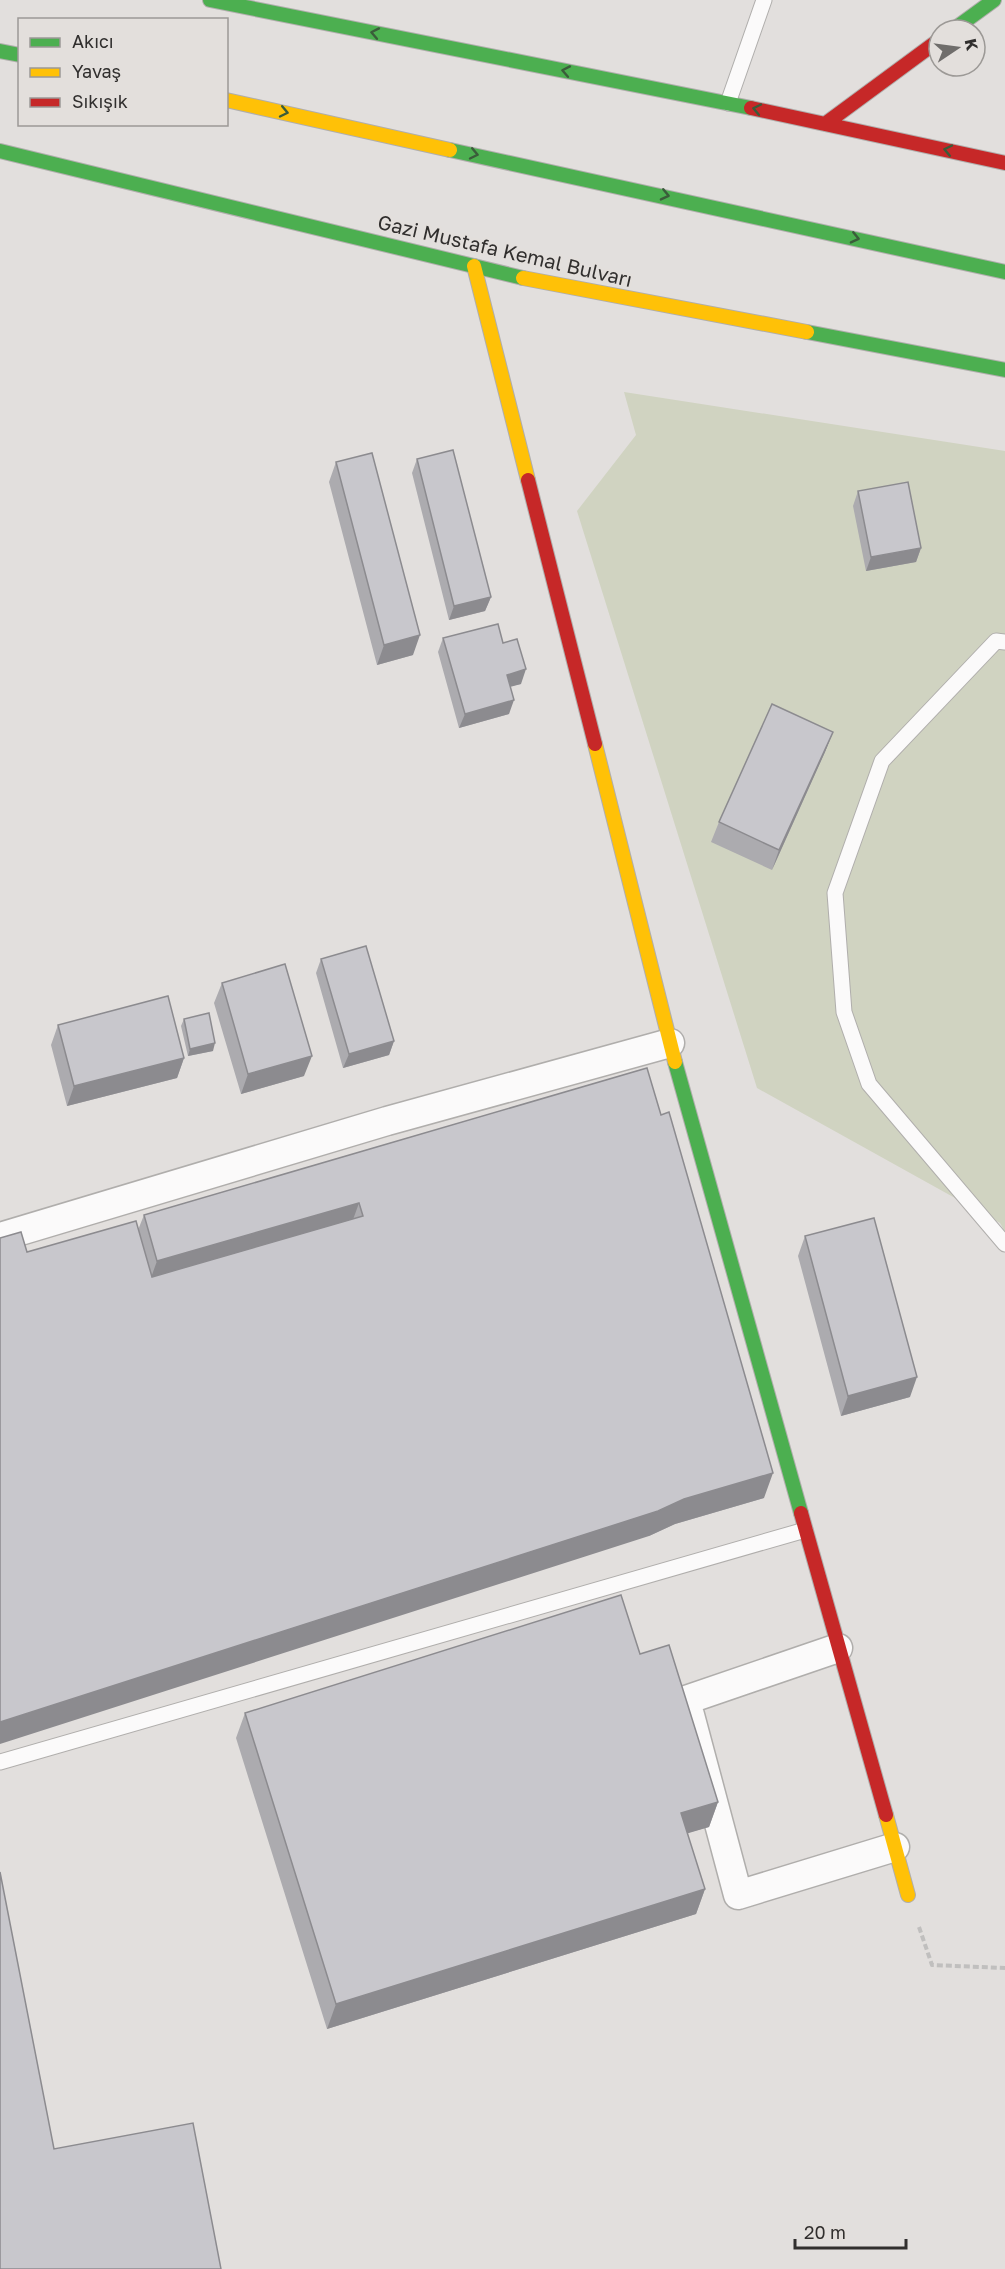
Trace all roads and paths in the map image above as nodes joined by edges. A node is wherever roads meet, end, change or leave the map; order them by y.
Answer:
1 (210, 0) edge
2 (764, 0) edge
3 (994, 0) edge
4 (969, 18) edge
5 (927, 49) edge
6 (0, 51) edge
7 (18, 55) edge
8 (228, 100) edge
9 (728, 103) junction
10 (825, 124) junction
11 (0, 151) edge
12 (1005, 163) edge
13 (474, 266) junction
14 (1005, 272) edge
15 (1005, 370) edge
16 (1005, 642) edge
17 (670, 1043) junction
18 (0, 1237) edge
19 (1005, 1244) edge
20 (805, 1530) junction
21 (838, 1648) junction
22 (0, 1762) edge
23 (895, 1847) junction
24 (908, 1894) joint
25 (1005, 1968) edge

9 -> 1 main road
2 - 9 lane
3 - 4 main road
5 - 10 main road
6 - 7 main road
8 -> 14 main road
10 -> 9 main road
12 -> 10 main road
11 - 13 main road, Gazi Mustafa Kemal Bulvarı
13 - 15 main road, Gazi Mustafa Kemal Bulvarı
13 - 17 main road
16 - 19 lane
17 - 18 street
17 - 20 main road
20 - 21 main road
20 - 22 lane
21 - 23 main road
21 - 23 street
23 - 24 main road
24 - 25 path

